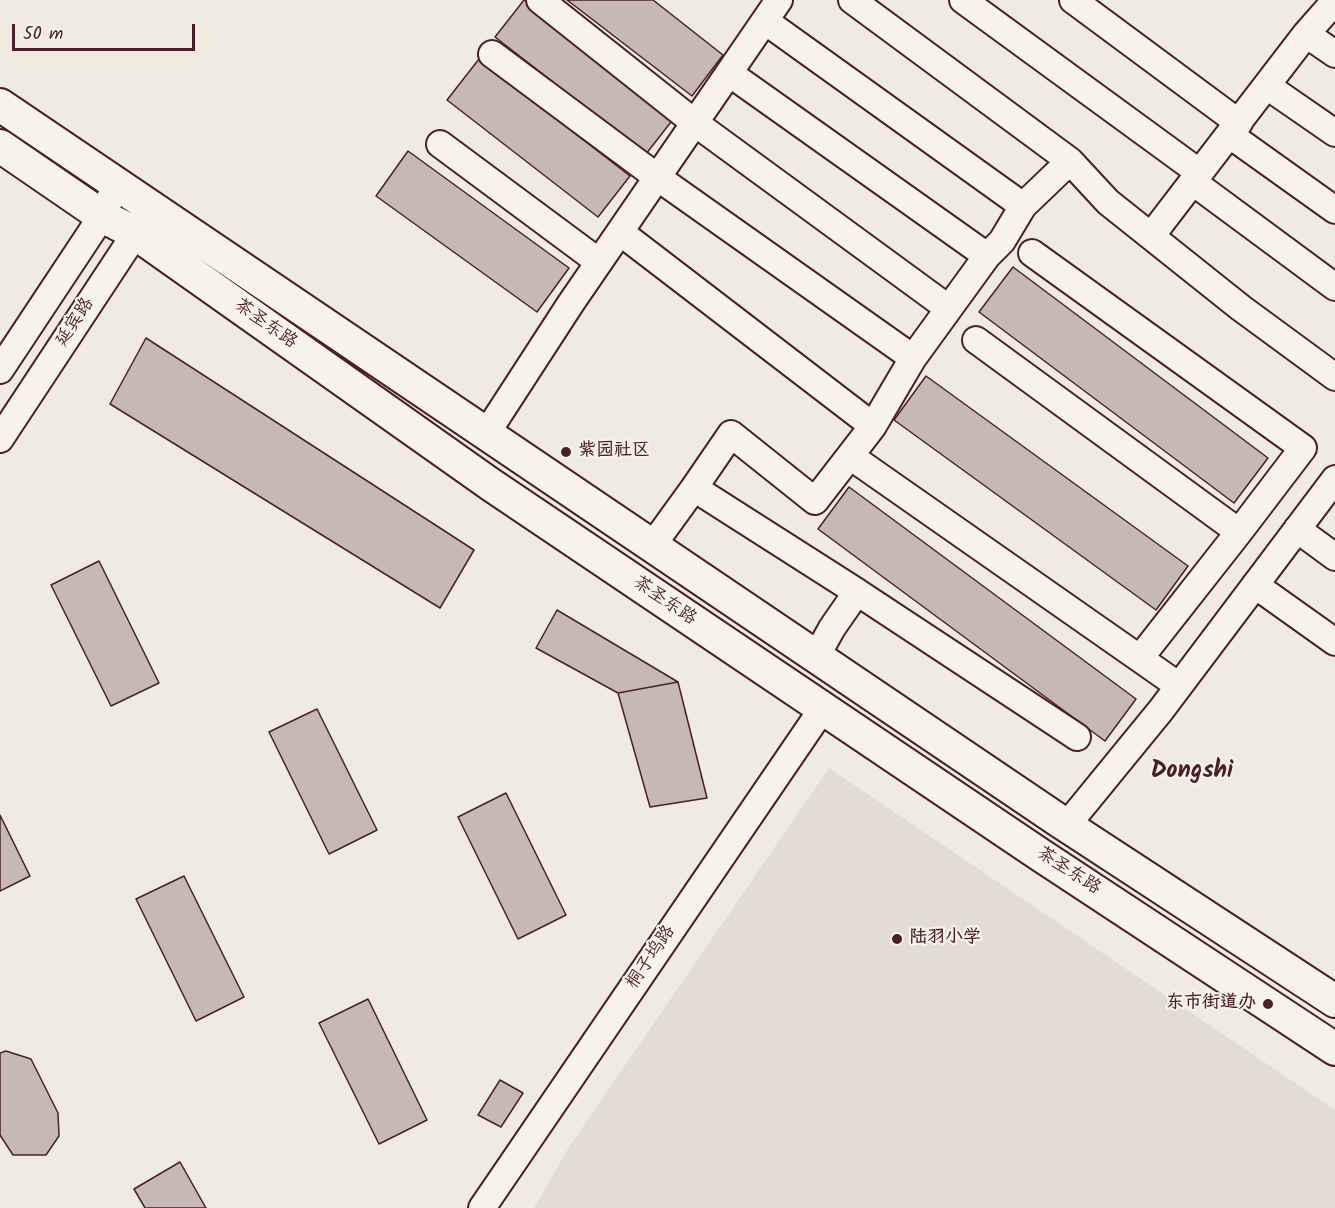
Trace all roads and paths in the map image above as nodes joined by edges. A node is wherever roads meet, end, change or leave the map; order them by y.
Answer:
1 (540, 0) edge
2 (779, 0) edge
3 (852, 0) edge
4 (963, 0) edge
5 (1073, 0) edge
6 (1335, 1) edge
7 (765, 21) junction
8 (1306, 34) junction
9 (492, 54) dead end
10 (1335, 54) edge
11 (729, 73) junction
12 (1267, 86) junction
13 (0, 105) edge
14 (695, 123) junction
15 (1235, 129) junction
16 (1335, 133) edge
17 (440, 144) dead end
18 (0, 146) edge
19 (1070, 161) junction
20 (657, 177) junction
21 (1196, 178) junction
22 (117, 183) junction
23 (1023, 206) junction
24 (153, 208) junction
25 (1335, 210) edge
26 (102, 216) junction
27 (620, 232) junction
28 (135, 233) junction
29 (1151, 236) junction
30 (1032, 253) dead end
31 (987, 256) junction
32 (599, 262) junction
33 (1335, 287) edge
34 (948, 308) junction
35 (976, 340) dead end
36 (913, 358) junction
37 (0, 370) edge
38 (1335, 377) edge
39 (873, 426) junction
40 (486, 435) junction
41 (0, 439) edge
42 (850, 456) junction
43 (1335, 479) edge
44 (694, 488) junction
45 (1297, 529) junction
46 (1239, 532) junction
47 (652, 546) junction
48 (1335, 557) edge
49 (1255, 585) junction
50 (857, 592) junction
51 (1335, 642) edge
52 (816, 657) junction
53 (1140, 658) junction
54 (1179, 686) junction
55 (823, 708) junction
56 (1077, 737) dead end
57 (1067, 825) junction
58 (1335, 1001) edge
59 (1335, 1049) edge
60 (482, 1208) edge

1 - 14 street
2 - 7 street
3 - 19 street
4 - 21 street
5 - 15 street
6 - 8 street
7 - 11 street
7 - 23 street
8 - 10 street
8 - 12 street
9 - 20 street
11 - 14 street
11 - 31 street
12 - 15 street
12 - 16 street
13 - 22 main road, 茶圣东路
14 - 20 street
14 - 34 street
15 - 21 street
15 - 25 street
17 - 32 street
18 - 26 main road, 茶圣东路
19 - 23 street
19 - 29 street
20 - 27 street
20 - 36 street
21 - 29 street
21 - 33 street
22 - 24 main road, 茶圣东路
22 - 26 street, 延宾路
23 - 31 street
24 - 28 street, 延宾路
24 - 40 main road, 茶圣东路
26 - 28 main road, 茶圣东路
26 - 37 street, 延宾路
27 - 32 street
27 - 39 street
28 - 41 street, 延宾路
28 - 55 main road, 茶圣东路
29 - 38 street
30 - 46 street
31 - 34 street
32 - 40 street
34 - 36 street
35 - 46 street
36 - 39 street
39 - 42 street
40 - 47 main road, 茶圣东路
42 - 44 street
42 - 53 street
43 - 45 street
44 - 47 street
44 - 50 street
45 - 48 street
45 - 49 street
46 - 53 street
47 - 52 main road, 茶圣东路
49 - 51 street
49 - 54 street
50 - 52 street
50 - 56 street
52 - 57 main road, 茶圣东路
53 - 54 street
54 - 57 street
55 - 59 main road, 茶圣东路
55 - 60 street, 桐子坞路
57 - 58 main road, 茶圣东路

